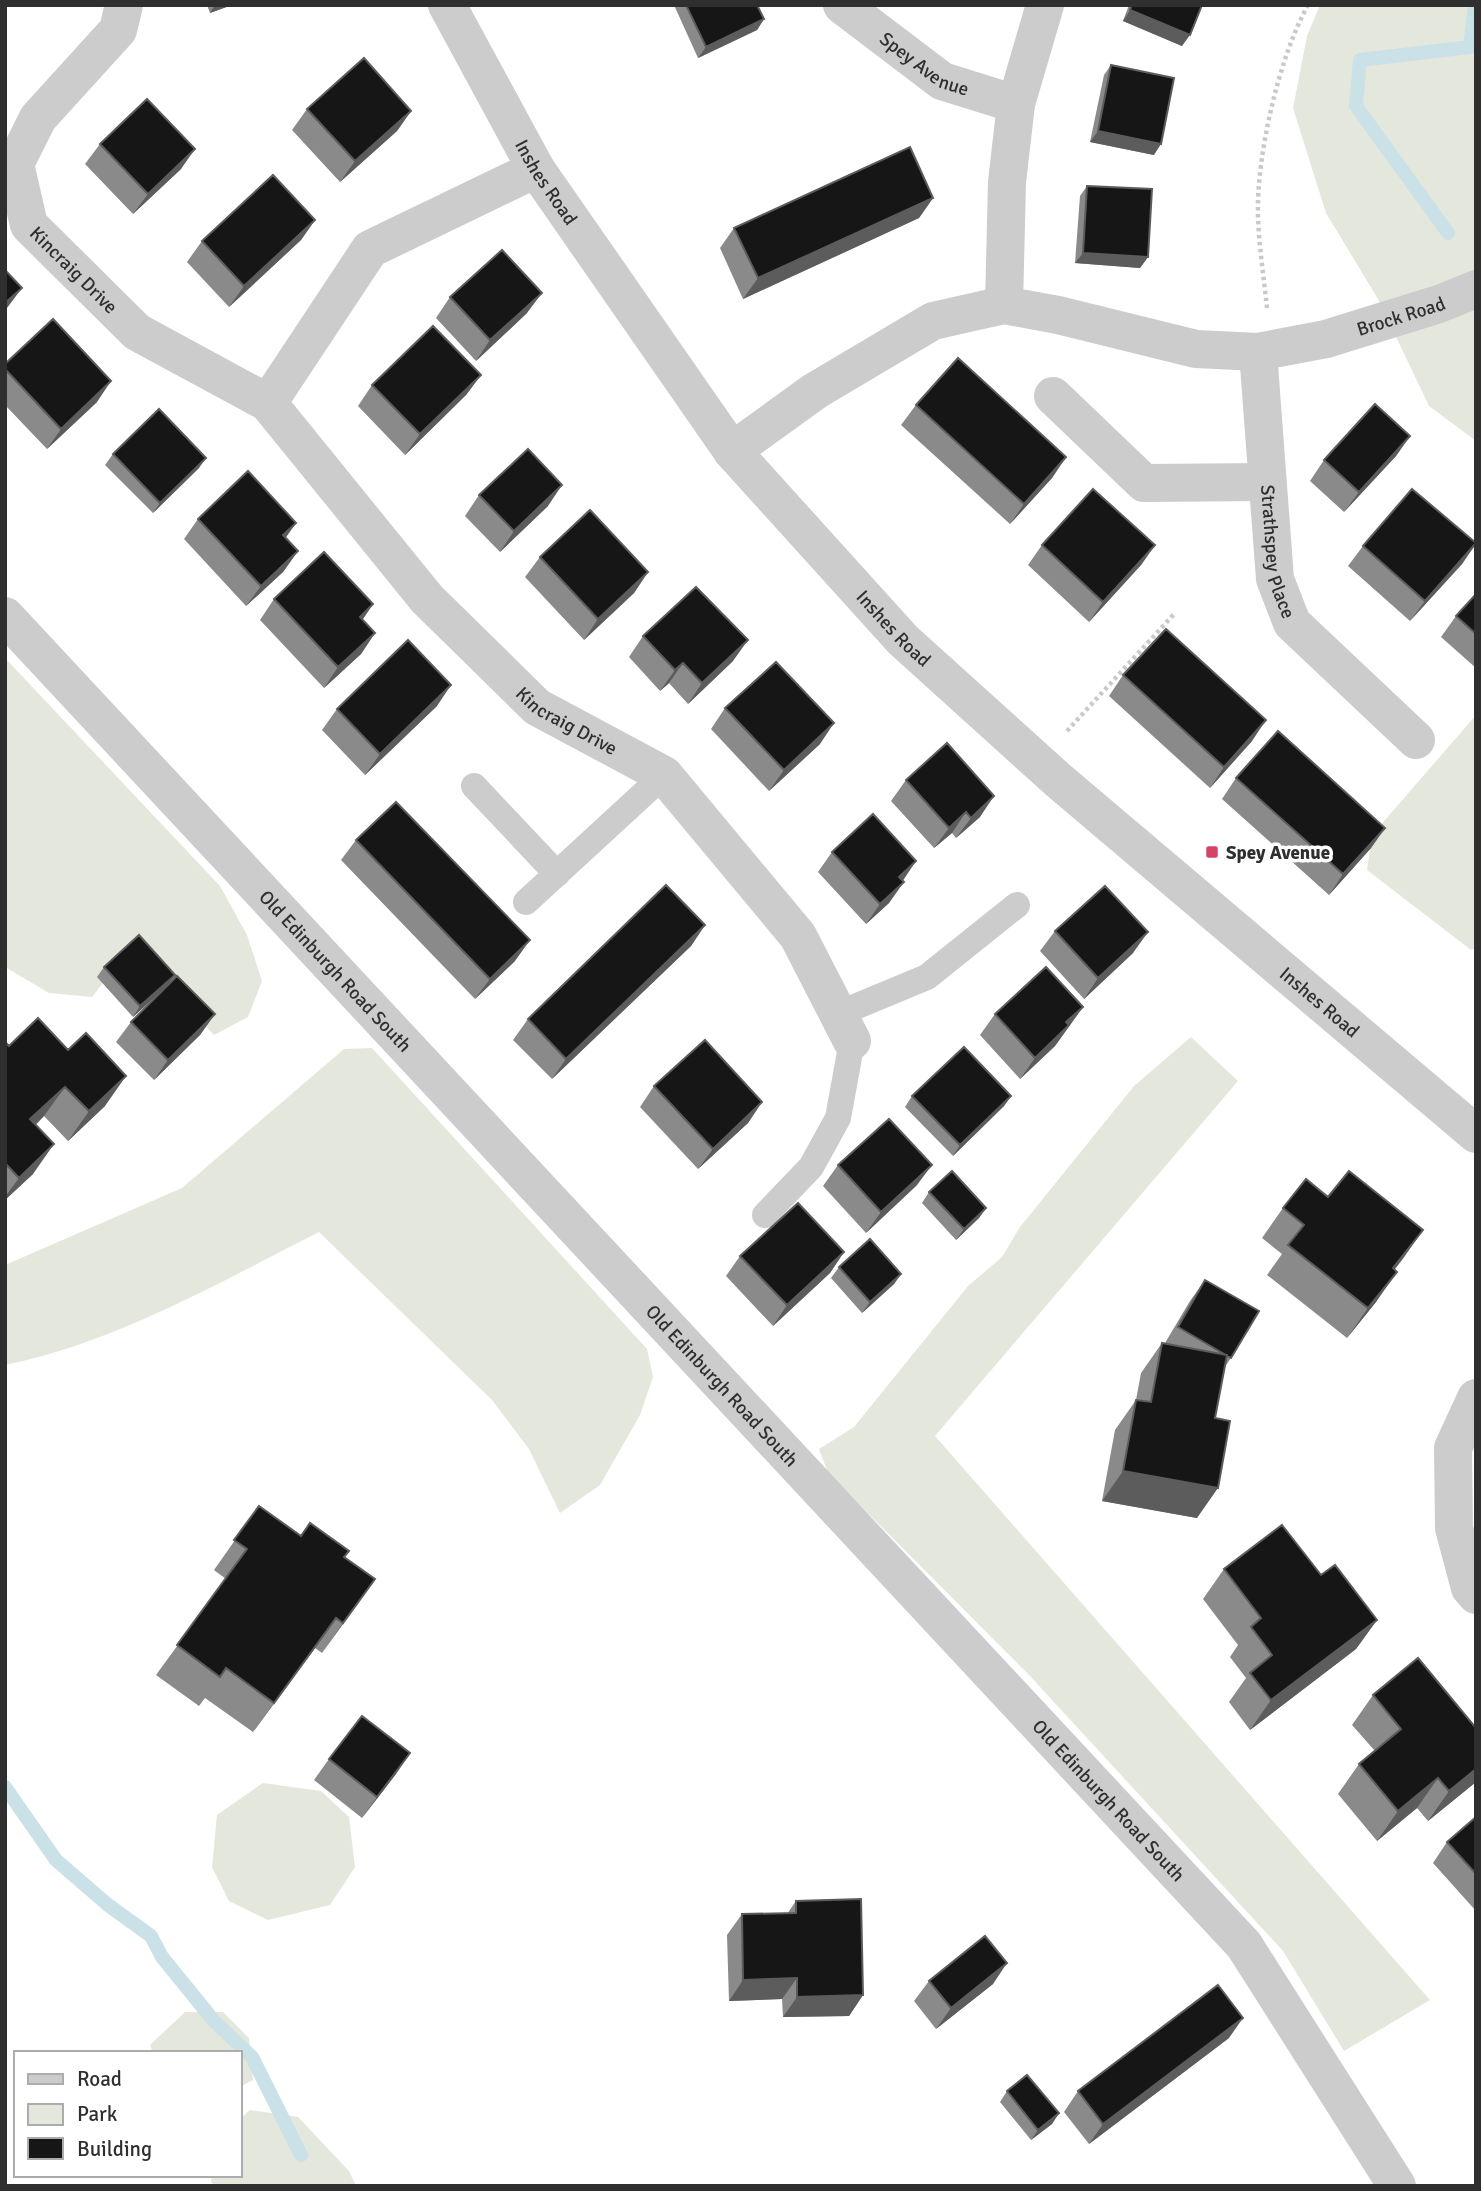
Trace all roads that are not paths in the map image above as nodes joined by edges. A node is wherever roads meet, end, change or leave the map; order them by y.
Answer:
1 (124, 5) edge
2 (447, 5) edge
3 (842, 5) edge
4 (1045, 5) edge
5 (1016, 104) junction
6 (536, 169) junction
7 (1476, 289) edge
8 (1004, 305) junction
9 (1258, 352) junction
10 (1053, 396) dead end
11 (268, 403) junction
12 (732, 451) junction
13 (1265, 482) junction
14 (5, 617) edge
15 (1416, 740) dead end
16 (664, 775) junction
17 (474, 786) dead end
18 (557, 874) junction
19 (526, 902) dead end
20 (1017, 905) dead end
21 (845, 1028) junction
22 (1476, 1134) edge
23 (765, 1214) dead end
24 (1476, 1398) edge
25 (1476, 1595) edge
26 (1398, 2186) edge

1 - 11 street, Kincraig Drive
2 - 6 street, Inshes Road
3 - 5 street, Spey Avenue
4 - 5 street
5 - 8 street
6 - 11 street
6 - 12 street, Inshes Road
7 - 9 street, Brock Road
8 - 9 street, Brock Road
8 - 12 street
9 - 13 street, Strathspey Place
10 - 13 street
11 - 16 street, Kincraig Drive
12 - 22 street, Inshes Road
13 - 15 street, Strathspey Place
14 - 26 street, Old Edinburgh Road South
16 - 18 lane
16 - 21 street, Kincraig Drive
17 - 18 lane
18 - 19 lane
20 - 21 lane
21 - 23 lane
24 - 25 street

